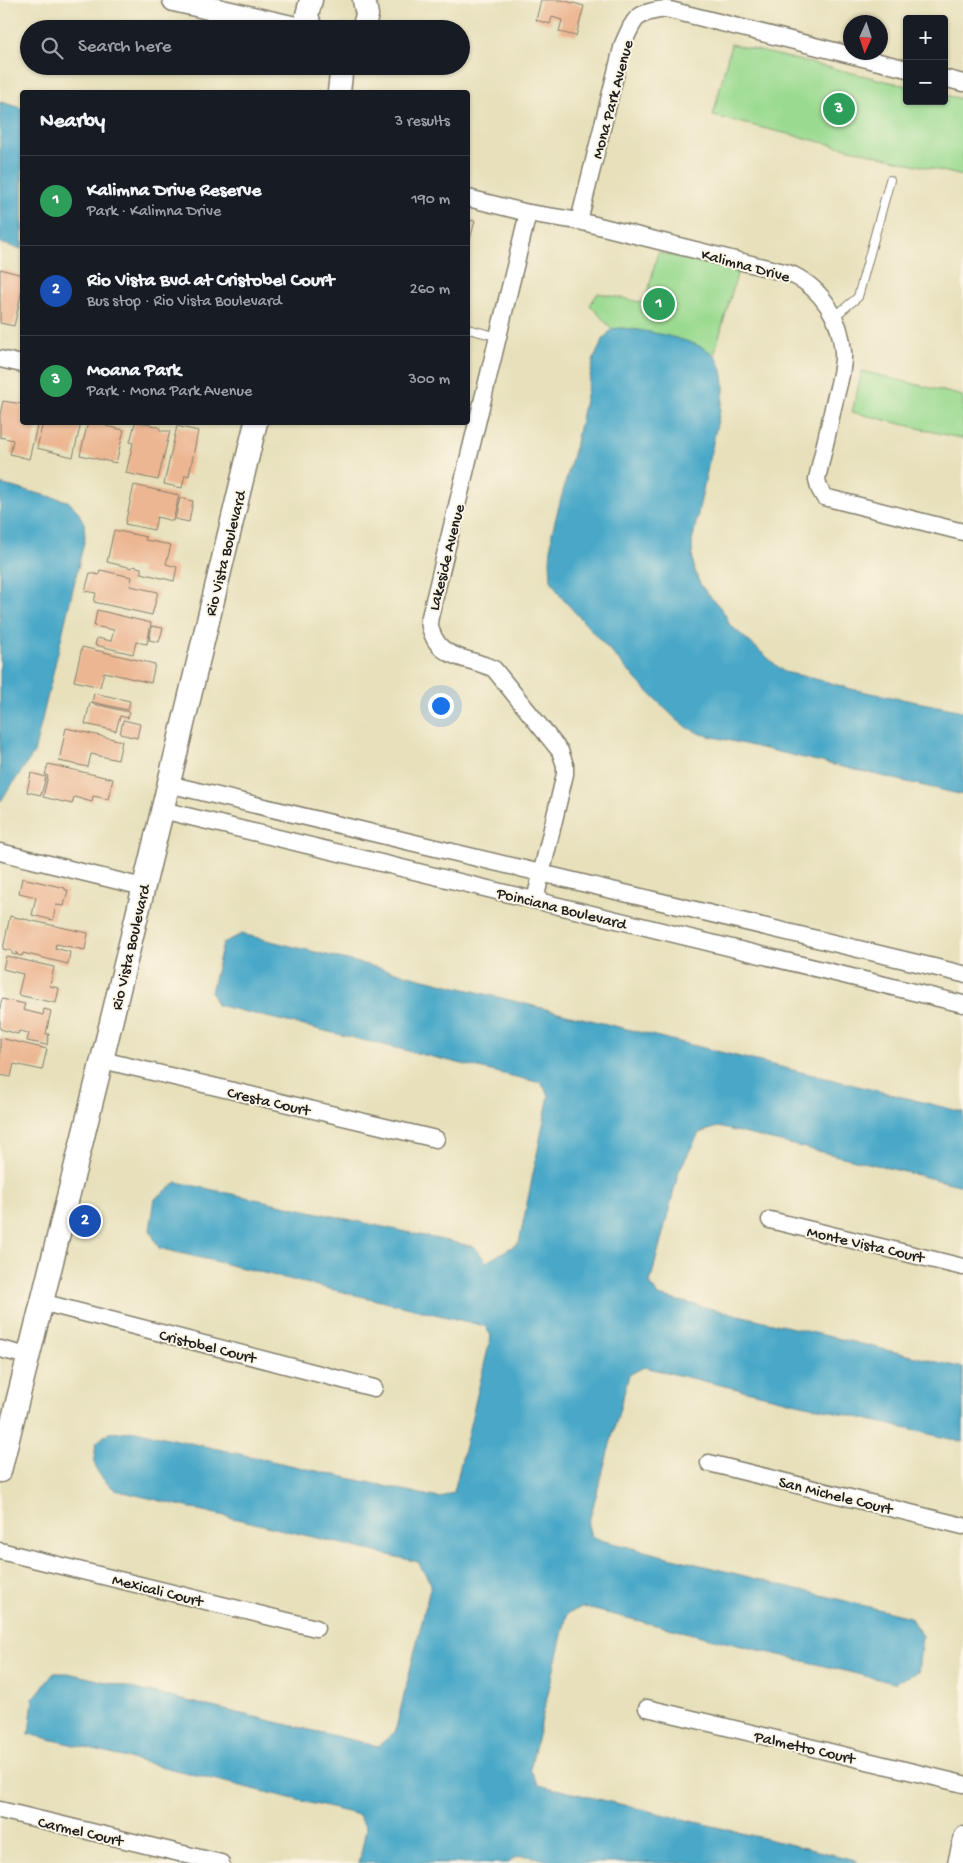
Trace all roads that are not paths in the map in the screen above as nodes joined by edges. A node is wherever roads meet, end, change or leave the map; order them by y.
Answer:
1 (174, 0) edge
2 (310, 0) edge
3 (364, 0) edge
4 (261, 20) edge
5 (308, 20) edge
6 (366, 20) edge
7 (903, 68) edge
8 (326, 75) edge
9 (341, 75) edge
10 (948, 79) edge
11 (963, 83) edge
12 (326, 90) edge
13 (339, 90) edge
14 (890, 180) dead end
15 (470, 198) edge
16 (528, 213) junction
17 (579, 221) junction
18 (834, 317) junction
19 (470, 330) edge
20 (499, 337) junction
21 (0, 359) edge
22 (20, 364) edge
23 (255, 425) edge
24 (963, 532) edge
25 (168, 784) junction
26 (162, 810) junction
27 (0, 852) edge
28 (542, 872) junction
29 (143, 887) junction
30 (535, 900) junction
31 (858, 950) junction
32 (963, 974) edge
33 (851, 977) junction
34 (963, 1004) edge
35 (102, 1060) junction
36 (436, 1139) dead end
37 (770, 1220) dead end
38 (963, 1266) edge
39 (41, 1302) junction
40 (0, 1349) edge
41 (28, 1356) junction
42 (374, 1388) dead end
43 (709, 1463) dead end
44 (0, 1471) edge
45 (963, 1526) edge
46 (0, 1551) edge
47 (316, 1628) dead end
48 (647, 1708) dead end
49 (963, 1784) edge
50 (0, 1810) edge
51 (963, 1835) edge
52 (221, 1863) edge
53 (956, 1863) edge

1 - 4 street
2 - 5 street
3 - 6 street
7 - 17 street, Mona Park Avenue
8 - 12 street
9 - 13 street
10 - 11 street
14 - 18 lane
15 - 16 street, Kalimna Drive
16 - 17 street, Kalimna Drive
16 - 20 street, Lakeside Avenue
17 - 18 street, Kalimna Drive
18 - 24 street, Kalimna Drive
19 - 20 lane
20 - 28 street, Lakeside Avenue
21 - 22 street
23 - 25 street, Rio Vista Boulevard
25 - 26 street, Rio Vista Boulevard
25 - 28 street, Poinciana Boulevard
26 - 29 street, Rio Vista Boulevard
26 - 30 street, Poinciana Boulevard
27 - 29 street
28 - 30 street, Lakeside Avenue
28 - 31 street, Poinciana Boulevard
29 - 35 street, Rio Vista Boulevard
30 - 33 street, Poinciana Boulevard
31 - 32 street, Poinciana Boulevard
31 - 33 street
33 - 34 street, Poinciana Boulevard
35 - 36 street, Cresta Court
35 - 39 street, Rio Vista Boulevard
37 - 38 street, Monte Vista Court
39 - 41 street, Rio Vista Boulevard
39 - 42 street, Cristobel Court
40 - 41 street
41 - 44 street, Rio Vista Boulevard
43 - 45 street, San Michele Court
46 - 47 street, Mexicali Court
48 - 49 street, Palmetto Court
50 - 52 street, Carmel Court
51 - 53 street

